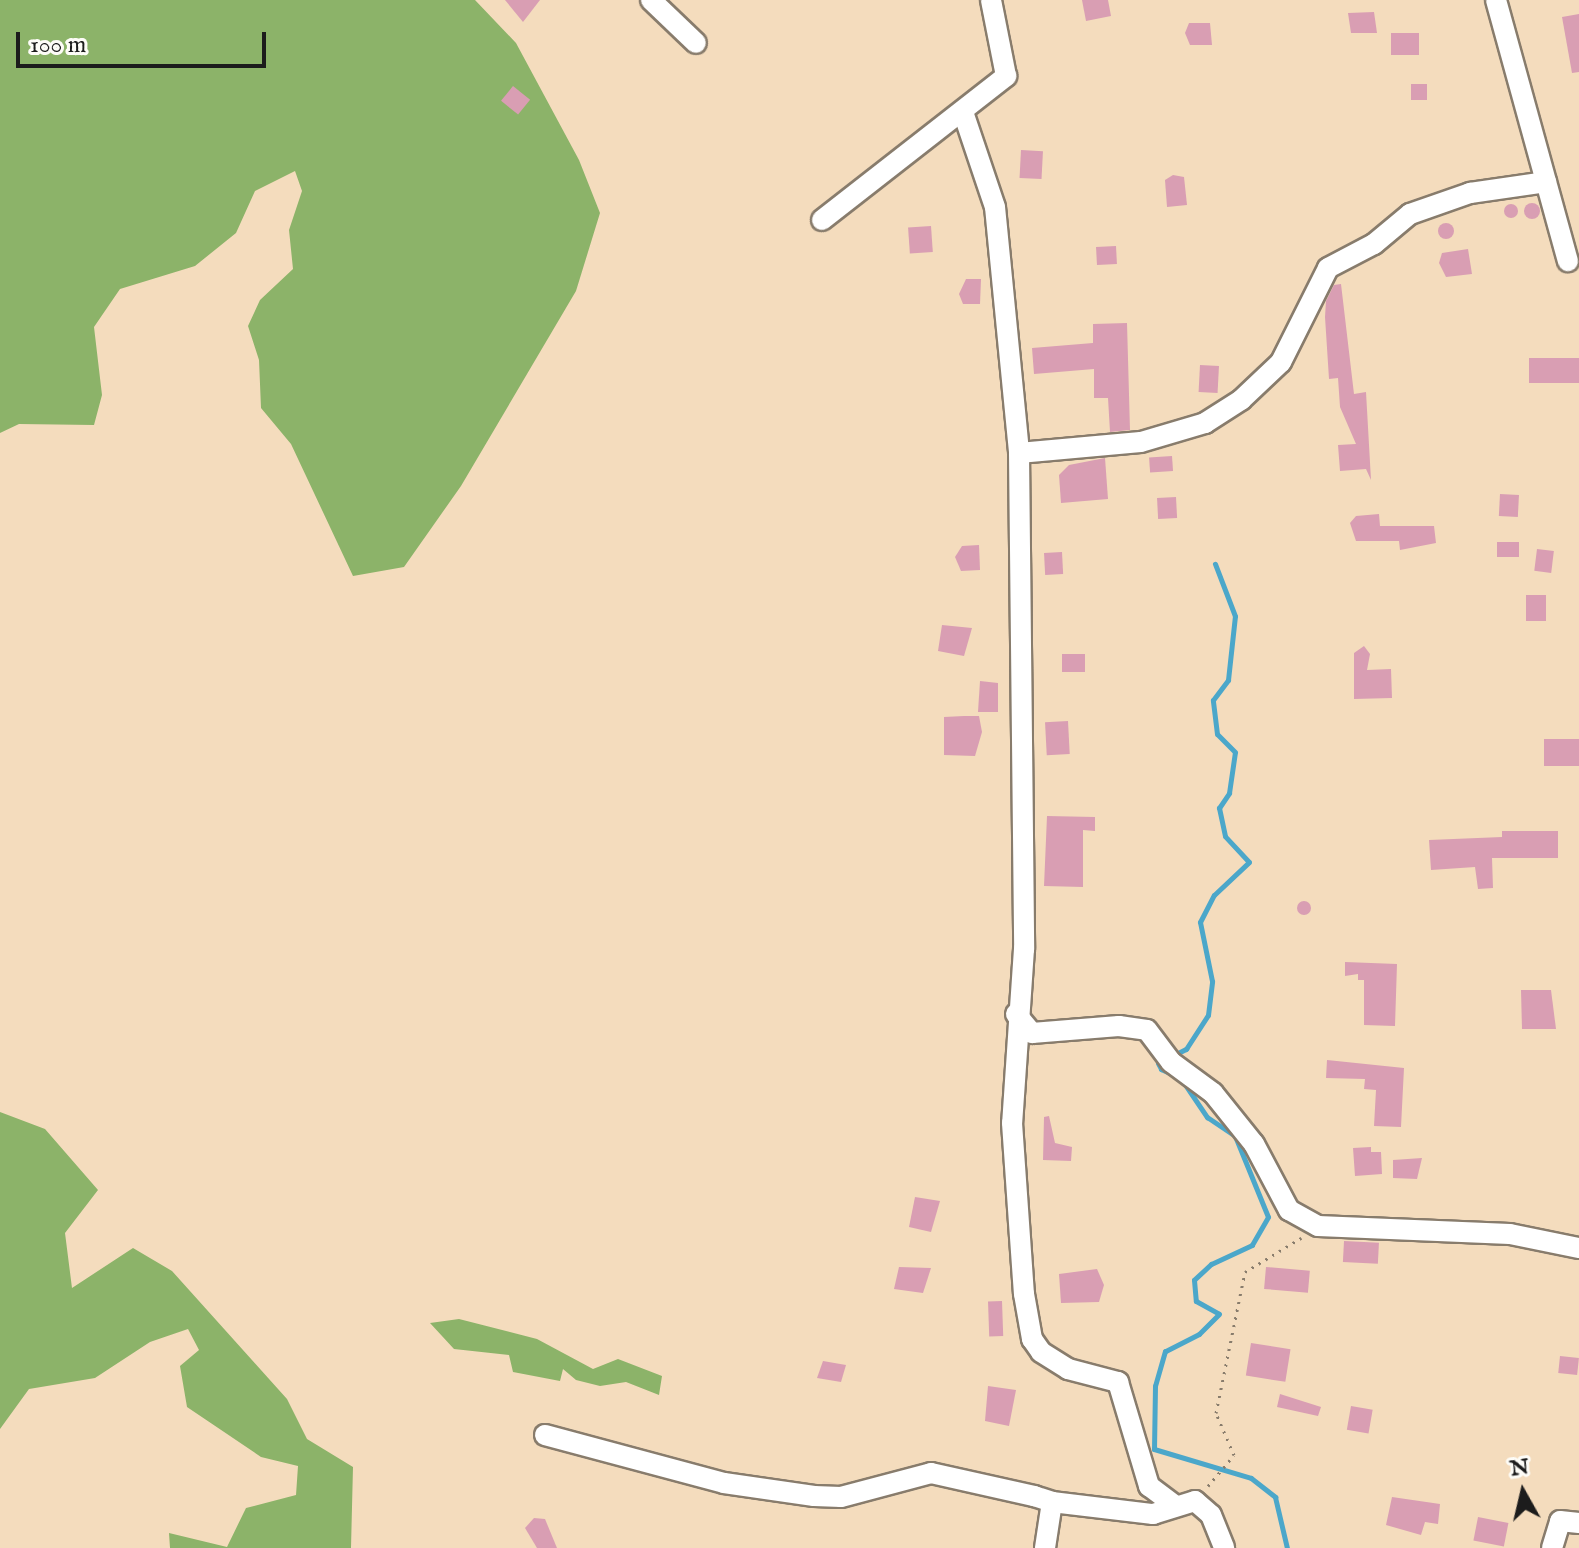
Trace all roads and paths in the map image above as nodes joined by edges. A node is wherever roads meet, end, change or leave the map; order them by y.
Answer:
1 (651, 0) edge
2 (991, 0) edge
3 (1496, 0) edge
4 (696, 43) dead end
5 (963, 112) junction
6 (1546, 182) junction
7 (822, 220) dead end
8 (1568, 261) dead end
9 (1019, 453) junction
10 (1016, 1014) junction
11 (1318, 1226) junction
12 (1579, 1248) edge
13 (545, 1435) dead end
14 (1195, 1501) junction
15 (1052, 1502) junction
16 (1173, 1504) junction
17 (1579, 1523) edge
18 (1045, 1548) edge
19 (1224, 1548) edge
20 (1552, 1548) edge

1 - 4 street
2 - 5 street
3 - 6 street
5 - 7 street
5 - 9 street
6 - 8 street
6 - 9 street
9 - 10 street
10 - 11 street
10 - 16 street
11 - 12 street
11 - 14 path
13 - 15 street
14 - 16 street
14 - 19 street
15 - 16 street
15 - 18 street
17 - 20 street

